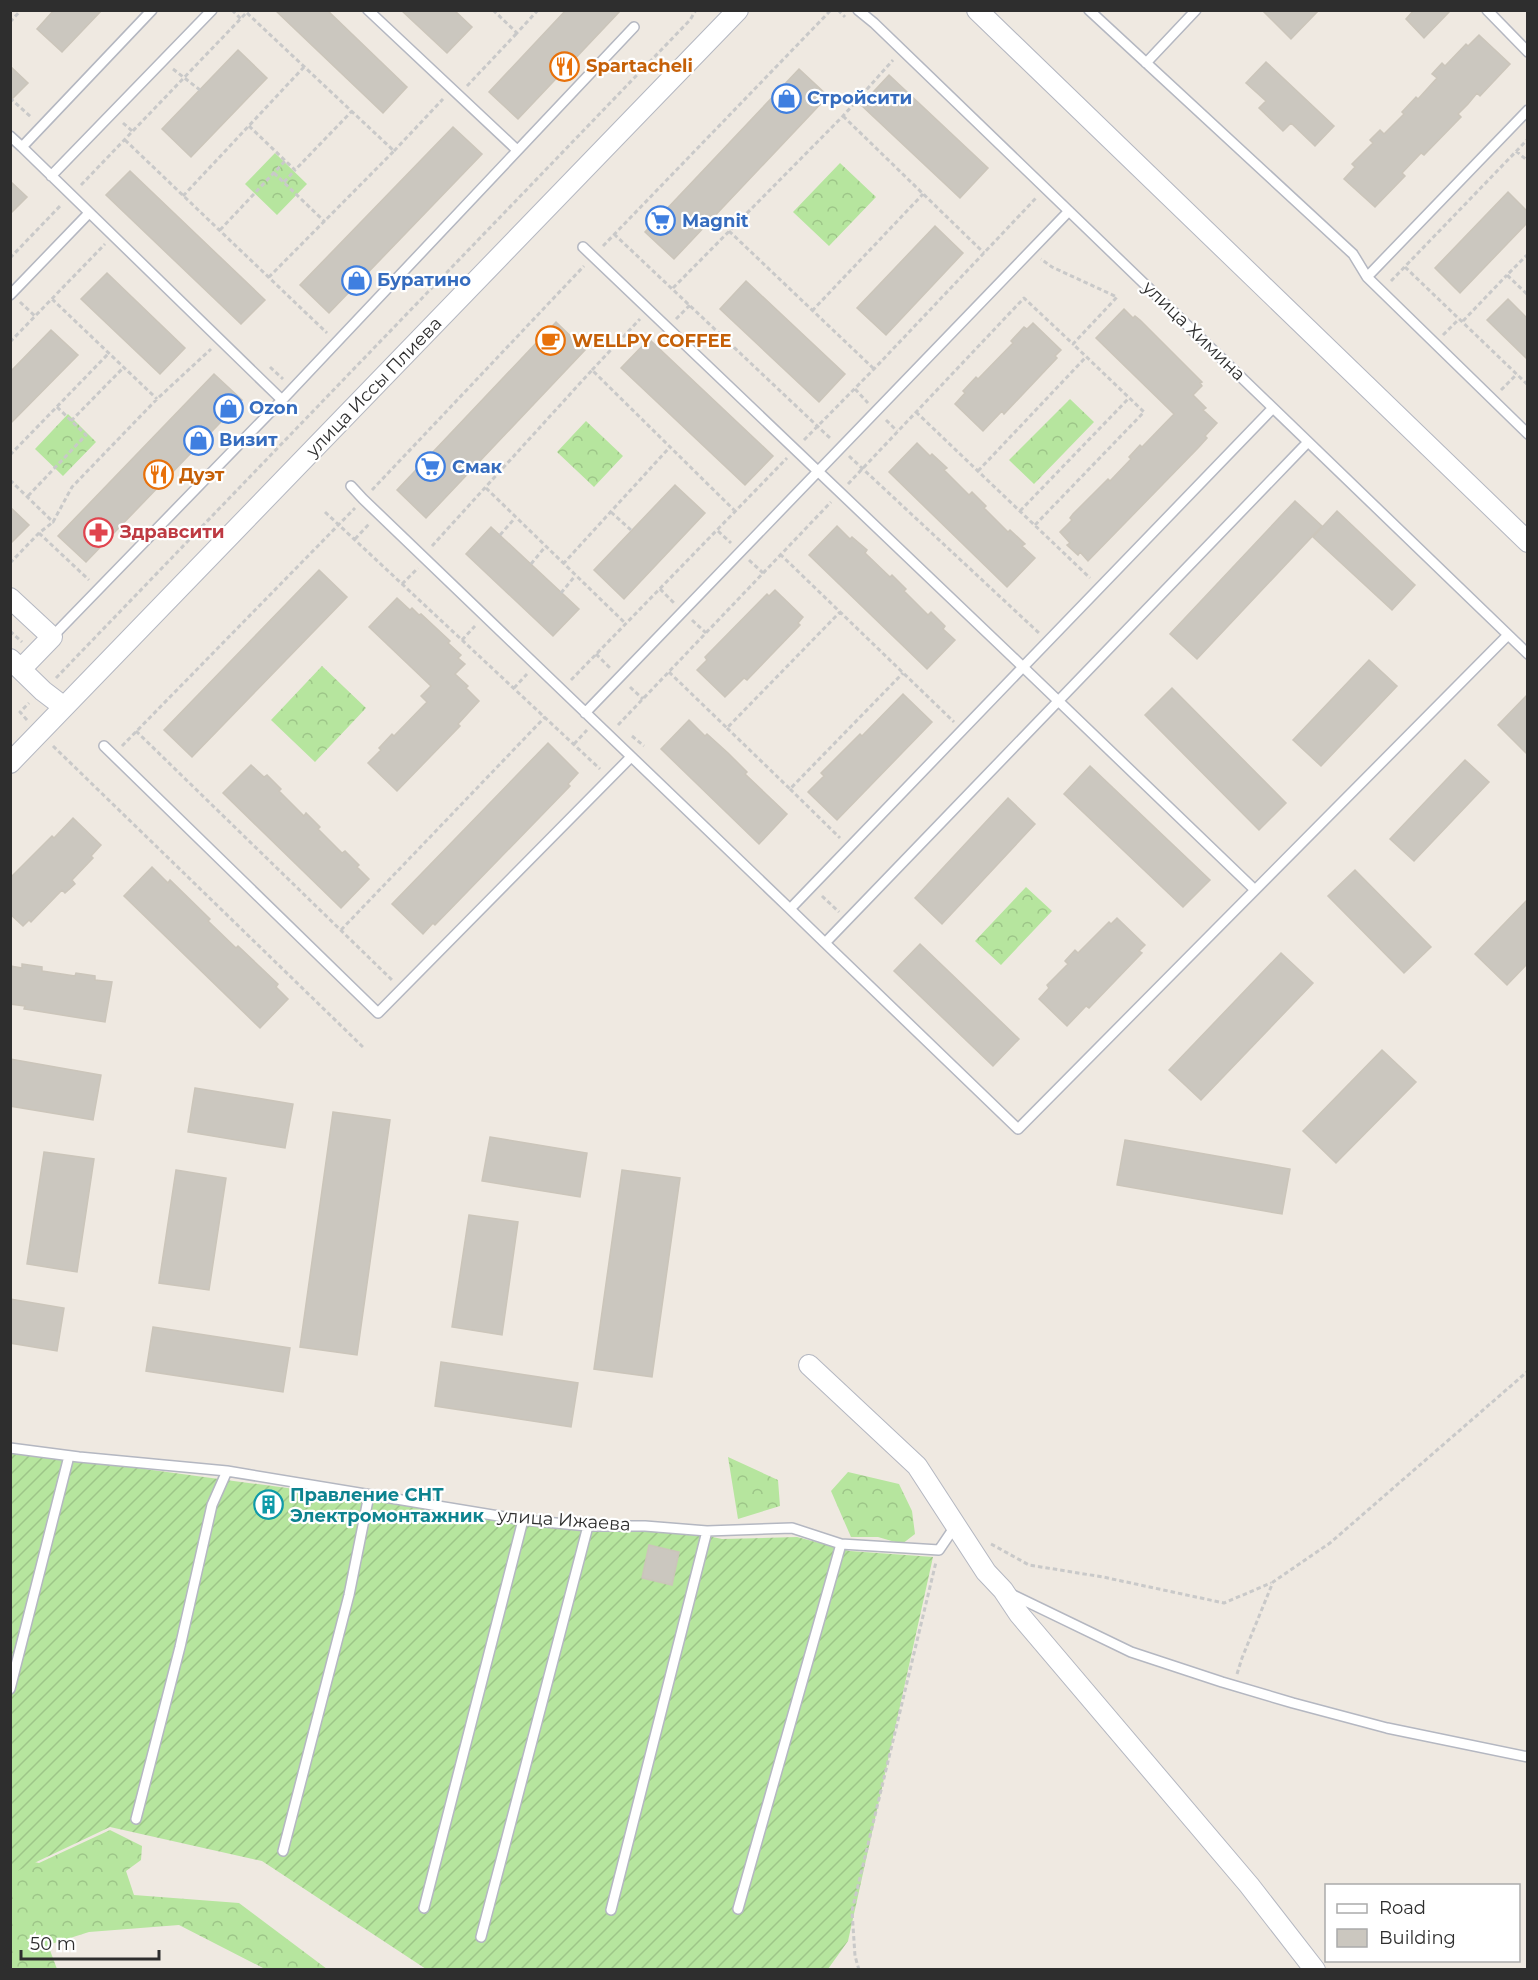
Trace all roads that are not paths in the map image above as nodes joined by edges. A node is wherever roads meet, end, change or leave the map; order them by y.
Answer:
1 (152, 10) edge
2 (212, 10) edge
3 (368, 10) edge
4 (738, 10) edge
5 (858, 10) edge
6 (977, 10) edge
7 (1089, 10) edge
8 (1196, 10) edge
9 (1487, 10) edge
10 (634, 27) dead end
11 (1527, 52) edge
12 (1146, 63) junction
13 (1527, 110) edge
14 (10, 136) edge
15 (22, 147) junction
16 (517, 150) junction
17 (51, 176) junction
18 (1069, 211) junction
19 (89, 213) junction
20 (583, 247) dead end
21 (1367, 277) junction
22 (14, 297) edge
23 (282, 400) junction
24 (1273, 408) junction
25 (1527, 434) edge
26 (1308, 442) junction
27 (818, 471) junction
28 (351, 486) dead end
29 (1527, 542) edge
30 (10, 598) edge
31 (1508, 635) junction
32 (52, 637) junction
33 (1527, 654) edge
34 (16, 664) edge
35 (1023, 667) junction
36 (1058, 701) junction
37 (64, 707) junction
38 (585, 712) junction
39 (104, 746) dead end
40 (631, 757) junction
41 (10, 763) edge
42 (1255, 890) junction
43 (790, 909) junction
44 (825, 943) junction
45 (809, 1365) dead end
46 (10, 1448) edge
47 (69, 1456) junction
48 (227, 1471) junction
49 (369, 1495) junction
50 (523, 1520) junction
51 (956, 1524) junction
52 (588, 1526) junction
53 (707, 1531) junction
54 (841, 1544) junction
55 (1003, 1590) junction
56 (10, 1689) edge
57 (1527, 1757) edge
58 (136, 1819) dead end
59 (283, 1851) dead end
60 (424, 1908) dead end
61 (738, 1909) dead end
62 (611, 1910) dead end
63 (481, 1937) dead end
64 (1315, 1970) edge

1 - 15 lane
2 - 17 lane
3 - 16 lane
4 - 37 street, улица Иссы Плиева
5 - 18 lane, улица Химина
6 - 29 street
7 - 12 lane
8 - 12 lane
9 - 11 lane
10 - 16 lane
12 - 21 lane
13 - 21 lane
14 - 15 lane
15 - 17 lane
16 - 23 lane
17 - 19 lane
18 - 24 lane, улица Химина
18 - 27 lane
19 - 22 lane
19 - 23 lane
20 - 27 lane
21 - 25 lane
23 - 32 lane
24 - 26 lane, улица Химина
24 - 35 lane
26 - 31 lane, улица Химина
26 - 36 lane
27 - 35 lane
27 - 38 lane
28 - 38 lane
30 - 32 street
31 - 33 lane, улица Химина
31 - 42 lane
32 - 34 street
34 - 37 street
35 - 36 lane
35 - 43 lane
36 - 42 lane
36 - 44 lane
37 - 41 street, улица Иссы Плиева
38 - 40 lane
39 - 40 lane
40 - 43 lane
42 - 44 lane
43 - 44 lane
45 - 51 street
46 - 47 lane, улица Ижаева
47 - 48 lane, улица Ижаева
47 - 56 lane
48 - 49 lane, улица Ижаева
48 - 58 lane
49 - 50 lane, улица Ижаева
49 - 59 lane
50 - 52 lane, улица Ижаева
50 - 60 lane
51 - 54 lane, улица Ижаева
51 - 55 street
52 - 53 lane, улица Ижаева
52 - 63 lane
53 - 54 lane, улица Ижаева
53 - 62 lane
54 - 61 lane
55 - 57 lane
55 - 64 street

